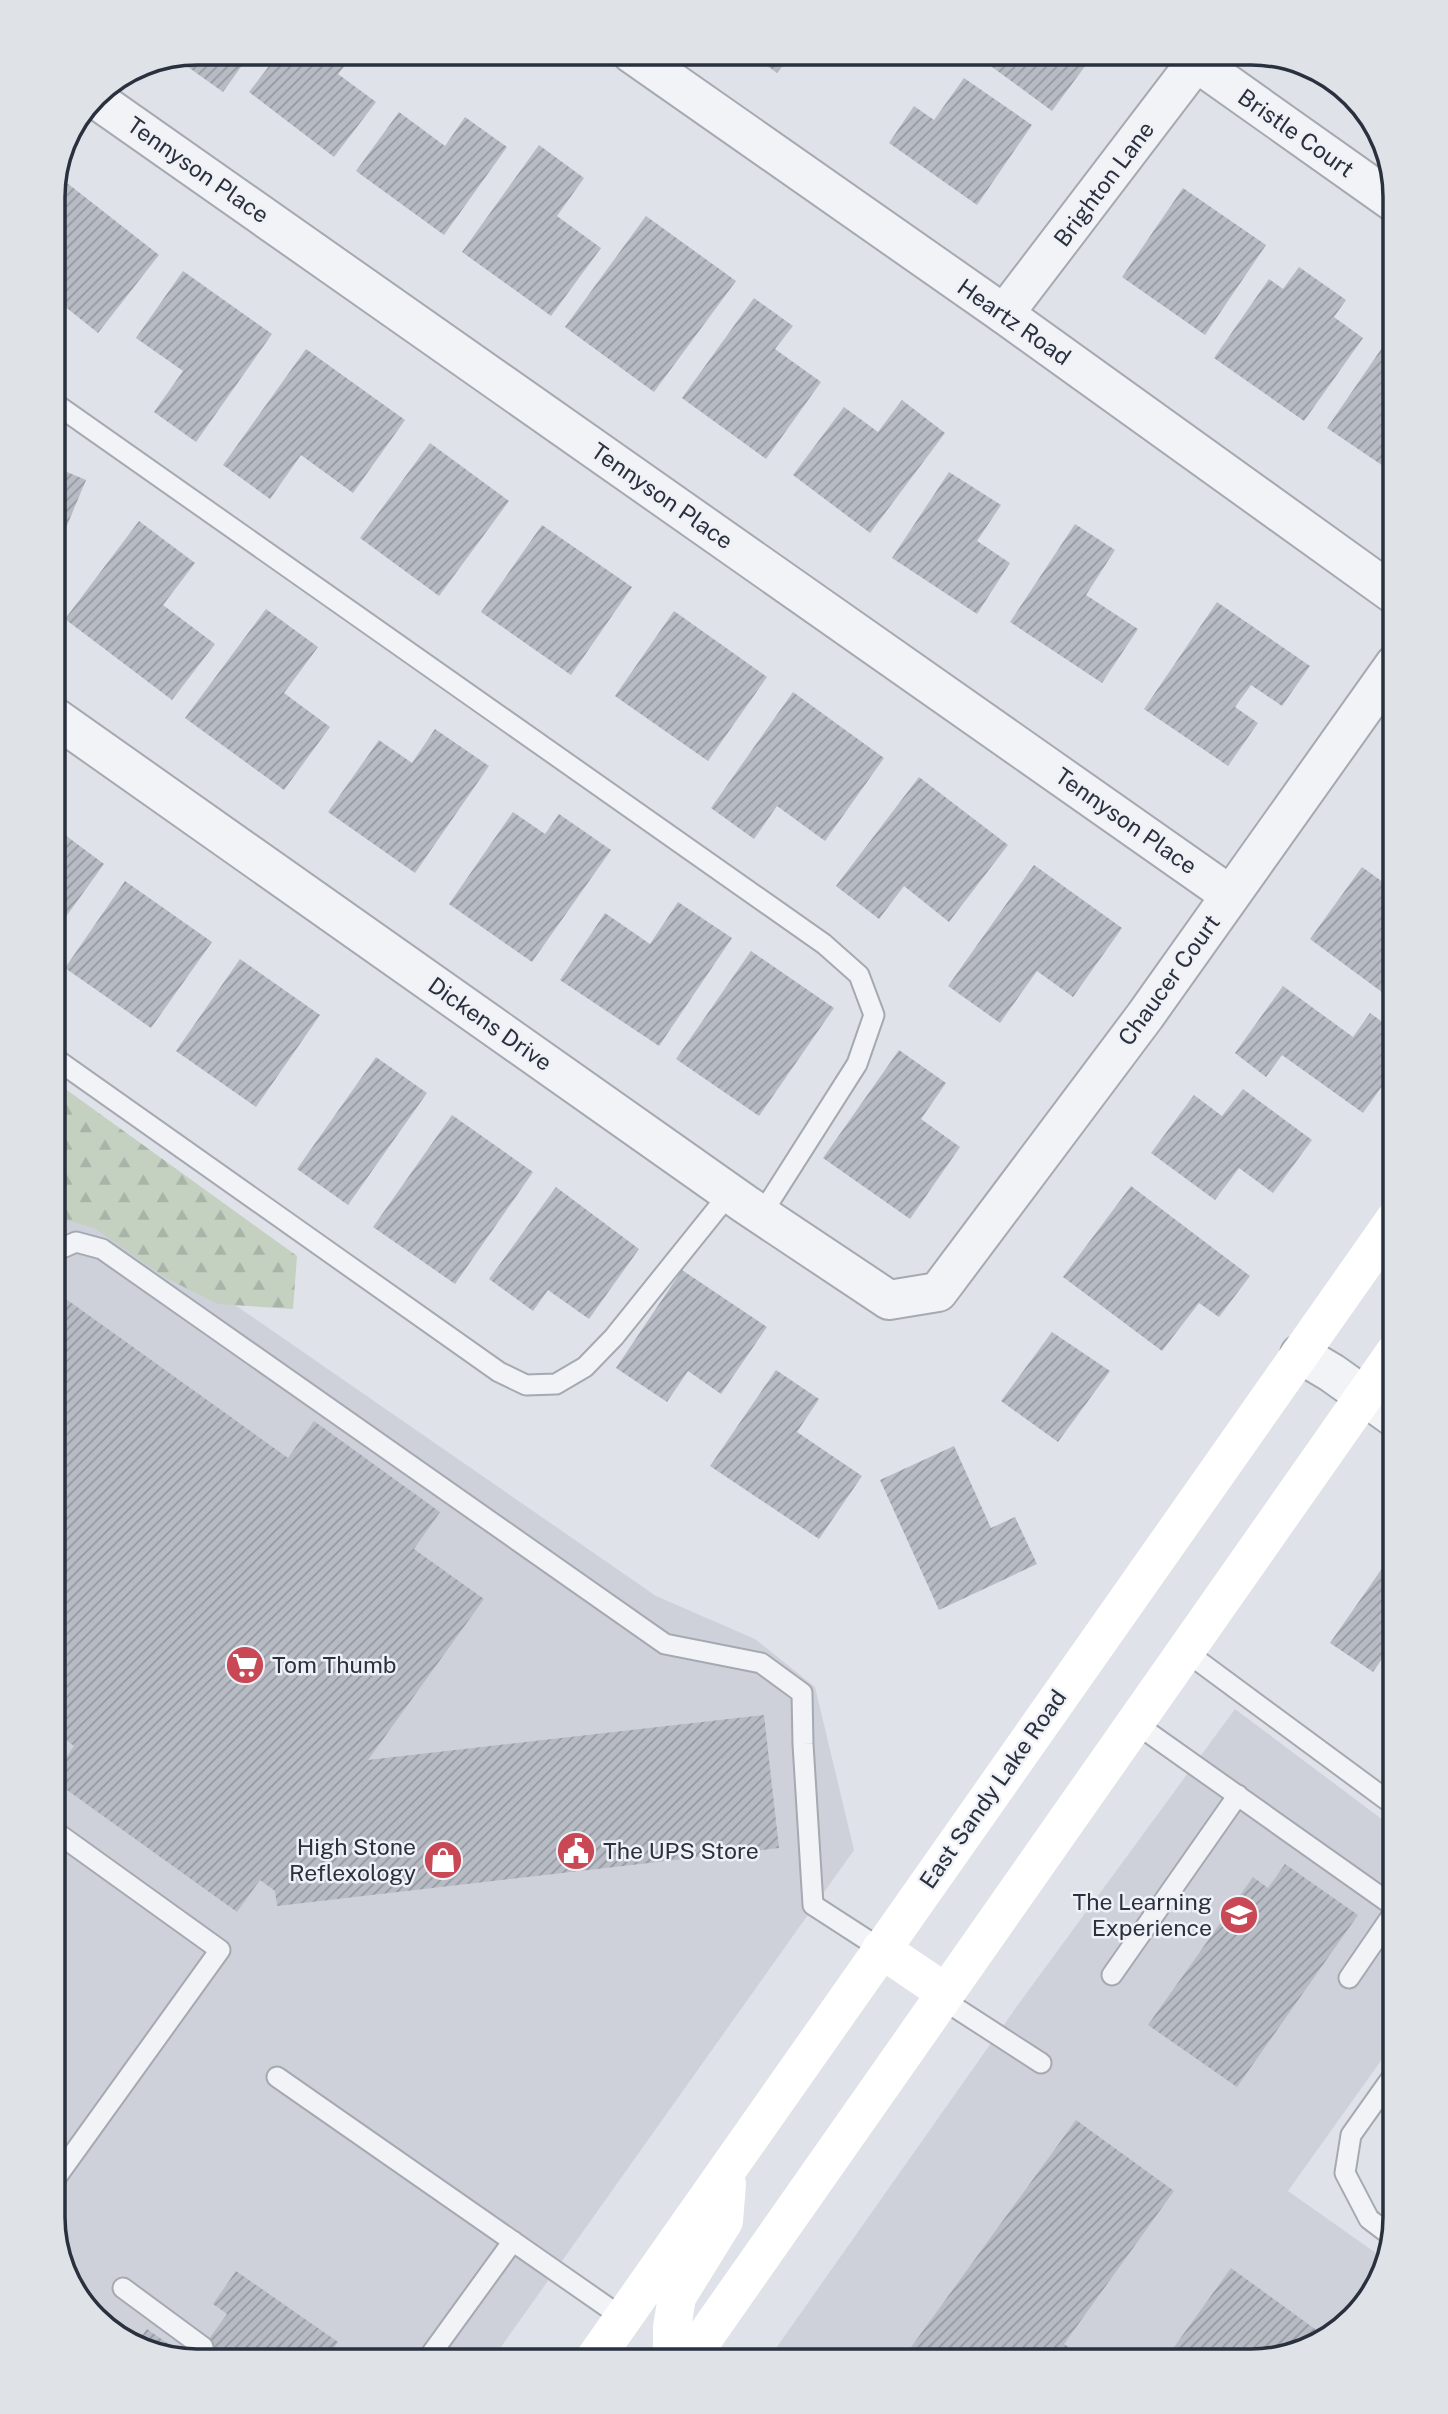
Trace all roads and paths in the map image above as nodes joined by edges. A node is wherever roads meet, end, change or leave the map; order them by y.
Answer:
1 (648, 65) edge
2 (1195, 65) edge
3 (1209, 65) edge
4 (102, 104) edge
5 (1383, 194) edge
6 (1004, 314) junction
7 (65, 410) edge
8 (1383, 586) edge
9 (1383, 681) edge
10 (65, 724) edge
11 (1230, 895) junction
12 (65, 1065) edge
13 (729, 1194) junction
14 (761, 1215) junction
15 (1383, 1236) edge
16 (65, 1247) edge
17 (938, 1292) joint
18 (1300, 1354) junction
19 (1383, 1369) edge
20 (1364, 1396) junction
21 (1383, 1410) edge
22 (1185, 1651) junction
23 (1135, 1723) junction
24 (1238, 1795) junction
25 (1383, 1798) edge
26 (65, 1839) edge
27 (1383, 1900) edge
28 (1383, 1927) edge
29 (881, 1949) junction
30 (1112, 1975) dead end
31 (1349, 1978) dead end
32 (944, 1996) junction
33 (1041, 2063) dead end
34 (277, 2077) dead end
35 (1383, 2090) edge
36 (65, 2164) edge
37 (729, 2168) junction
38 (1382, 2229) edge
39 (513, 2241) junction
40 (123, 2288) dead end
41 (624, 2318) junction
42 (203, 2347) dead end
43 (435, 2349) edge
44 (602, 2349) edge
45 (672, 2349) edge
46 (696, 2349) edge

1 - 6 street, Heartz Road
2 - 6 street, Brighton Lane
3 - 5 street, Bristle Court
4 - 11 street, Tennyson Place
6 - 8 street, Heartz Road
7 - 14 lane
9 - 11 street, Chaucer Court
10 - 13 street, Dickens Drive
11 - 17 street, Chaucer Court
12 - 13 lane
13 - 14 street, Dickens Drive
14 - 17 street, Dickens Drive
15 - 18 main road, East Sandy Lake Road
16 - 29 lane
18 - 20 street
18 - 29 main road, East Sandy Lake Road
19 - 20 main road
20 - 21 street
20 - 22 main road
22 - 23 main road
22 - 25 lane
23 - 24 lane
23 - 32 main road
24 - 27 lane
24 - 30 lane
26 - 36 lane
28 - 31 lane
29 - 32 main road
29 - 37 main road, East Sandy Lake Road
32 - 33 lane
32 - 46 main road
34 - 39 lane
35 - 38 lane
37 - 41 main road, East Sandy Lake Road
37 - 45 main road
39 - 41 lane
39 - 43 lane
40 - 42 lane
41 - 44 main road, East Sandy Lake Road

